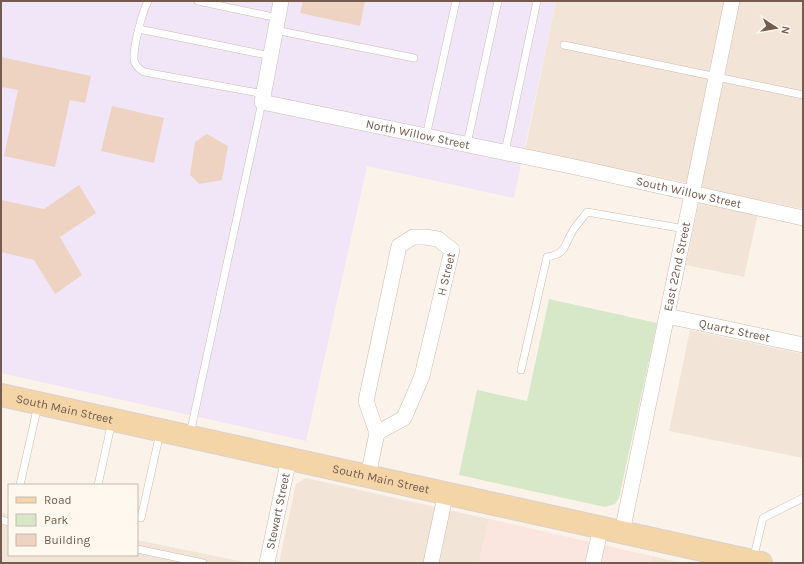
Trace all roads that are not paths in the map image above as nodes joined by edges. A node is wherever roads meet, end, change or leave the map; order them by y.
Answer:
1 (148, 1) edge
2 (198, 1) edge
3 (281, 1) edge
4 (456, 1) edge
5 (498, 1) edge
6 (536, 1) edge
7 (732, 1) edge
8 (277, 24) junction
9 (140, 29) junction
10 (564, 45) dead end
11 (271, 56) junction
12 (414, 58) dead end
13 (716, 76) junction
14 (803, 95) edge
15 (263, 98) junction
16 (426, 136) junction
17 (467, 144) junction
18 (505, 152) junction
19 (575, 167) joint
20 (692, 193) junction
21 (803, 218) edge
22 (685, 229) junction
23 (667, 316) junction
24 (803, 345) edge
25 (521, 370) dead end
26 (1, 395) edge
27 (38, 403) junction
28 (112, 419) junction
29 (160, 430) junction
30 (377, 433) junction
31 (189, 436) junction
32 (290, 458) junction
33 (368, 476) junction
34 (20, 484) edge
35 (98, 484) edge
36 (446, 492) junction
37 (803, 498) edge
38 (138, 518) edge
39 (601, 527) junction
40 (622, 532) junction
41 (138, 549) edge
42 (757, 562) edge
43 (203, 563) edge
44 (267, 563) edge
45 (431, 563) edge
46 (593, 563) edge

1 - 9 lane
2 - 8 lane
3 - 8 street
4 - 16 lane
5 - 17 lane
6 - 18 lane
7 - 13 street, East 22nd Street
8 - 11 street
8 - 12 lane
9 - 11 lane
9 - 15 lane
10 - 13 lane
11 - 15 street
13 - 14 lane
13 - 20 street, East 22nd Street
15 - 16 street, North Willow Street
15 - 31 lane
16 - 17 street, North Willow Street
17 - 18 street, North Willow Street
18 - 19 street, North Willow Street
19 - 20 street, South Willow Street
20 - 21 street, South Willow Street
20 - 22 street, East 22nd Street
22 - 23 street, East 22nd Street
22 - 25 lane
23 - 24 street, Quartz Street
23 - 40 street, East 22nd Street
26 - 27 main road, South Main Street
27 - 28 main road, South Main Street
27 - 34 lane
28 - 29 main road, South Main Street
28 - 35 lane
29 - 31 main road, South Main Street
29 - 38 lane
30 - 30 street, H Street
30 - 33 street
31 - 32 main road, South Main Street
32 - 33 main road, South Main Street
32 - 44 street, Stewart Street
33 - 36 main road, South Main Street
36 - 39 main road, South Main Street
36 - 45 street
37 - 42 lane
39 - 40 main road, South Main Street
39 - 46 street
40 - 42 main road, South Main Street
41 - 43 lane

